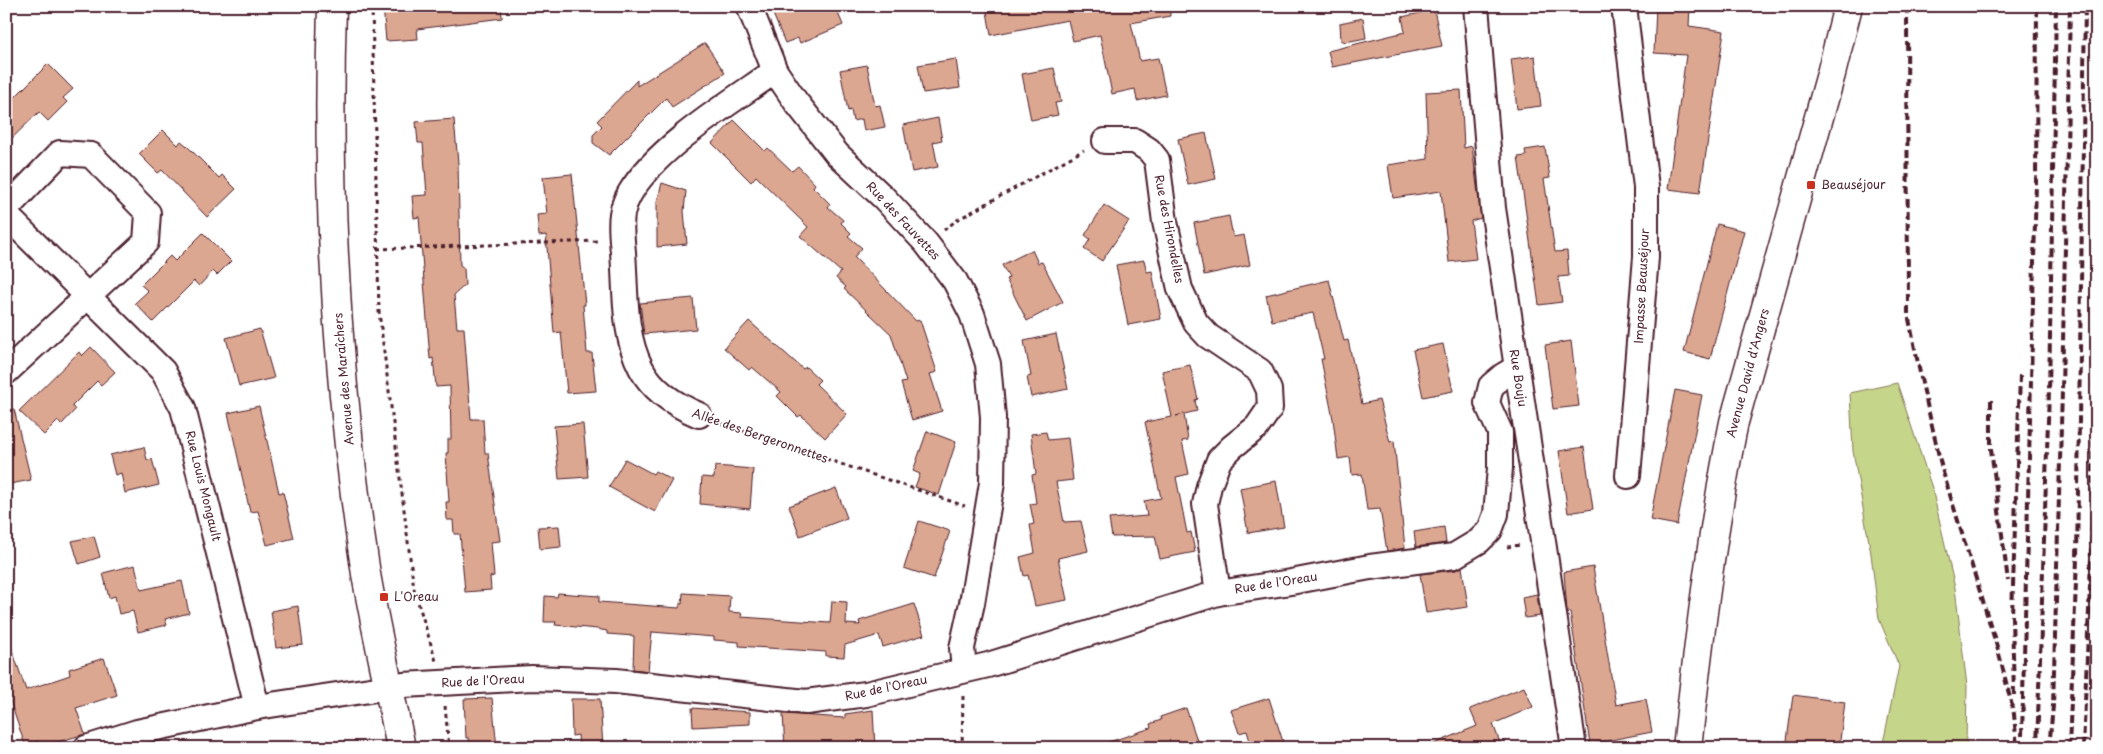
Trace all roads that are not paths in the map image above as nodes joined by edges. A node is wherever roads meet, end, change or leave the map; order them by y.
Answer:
1 (332, 6) edge
2 (749, 6) edge
3 (1476, 6) edge
4 (1624, 6) edge
5 (1848, 6) edge
6 (775, 71) junction
7 (1105, 141) road end
8 (6, 209) edge
9 (6, 215) edge
10 (89, 296) junction
11 (1516, 368) junction
12 (6, 372) edge
13 (699, 415) road end
14 (1628, 476) dead end
15 (1218, 593) junction
16 (964, 670) junction
17 (390, 687) junction
18 (257, 707) junction
19 (86, 748) edge
20 (402, 748) edge
21 (1574, 748) edge
22 (1687, 748) edge

1 - 17 street, Avenue des Maraîchers
2 - 6 street, Rue des Fauvettes
3 - 11 street, Rue Bouju
4 - 14 street, Impasse Beauséjour
5 - 22 street, Avenue David d'Angers
6 - 13 street, Allée des Bergeronnettes
6 - 16 street, Rue des Fauvettes
7 - 15 street, Rue des Hirondelles
8 - 10 street
9 - 10 street, Rue Louis Mongault
10 - 12 street
10 - 18 street, Rue Louis Mongault
11 - 15 street, Rue de l'Oreau
11 - 21 street, Rue Bouju
15 - 16 street, Rue de l'Oreau
16 - 17 street, Rue de l'Oreau
17 - 18 street, Rue de l'Oreau
17 - 20 street, Avenue des Maraîchers
18 - 19 street, Rue de l'Oreau

